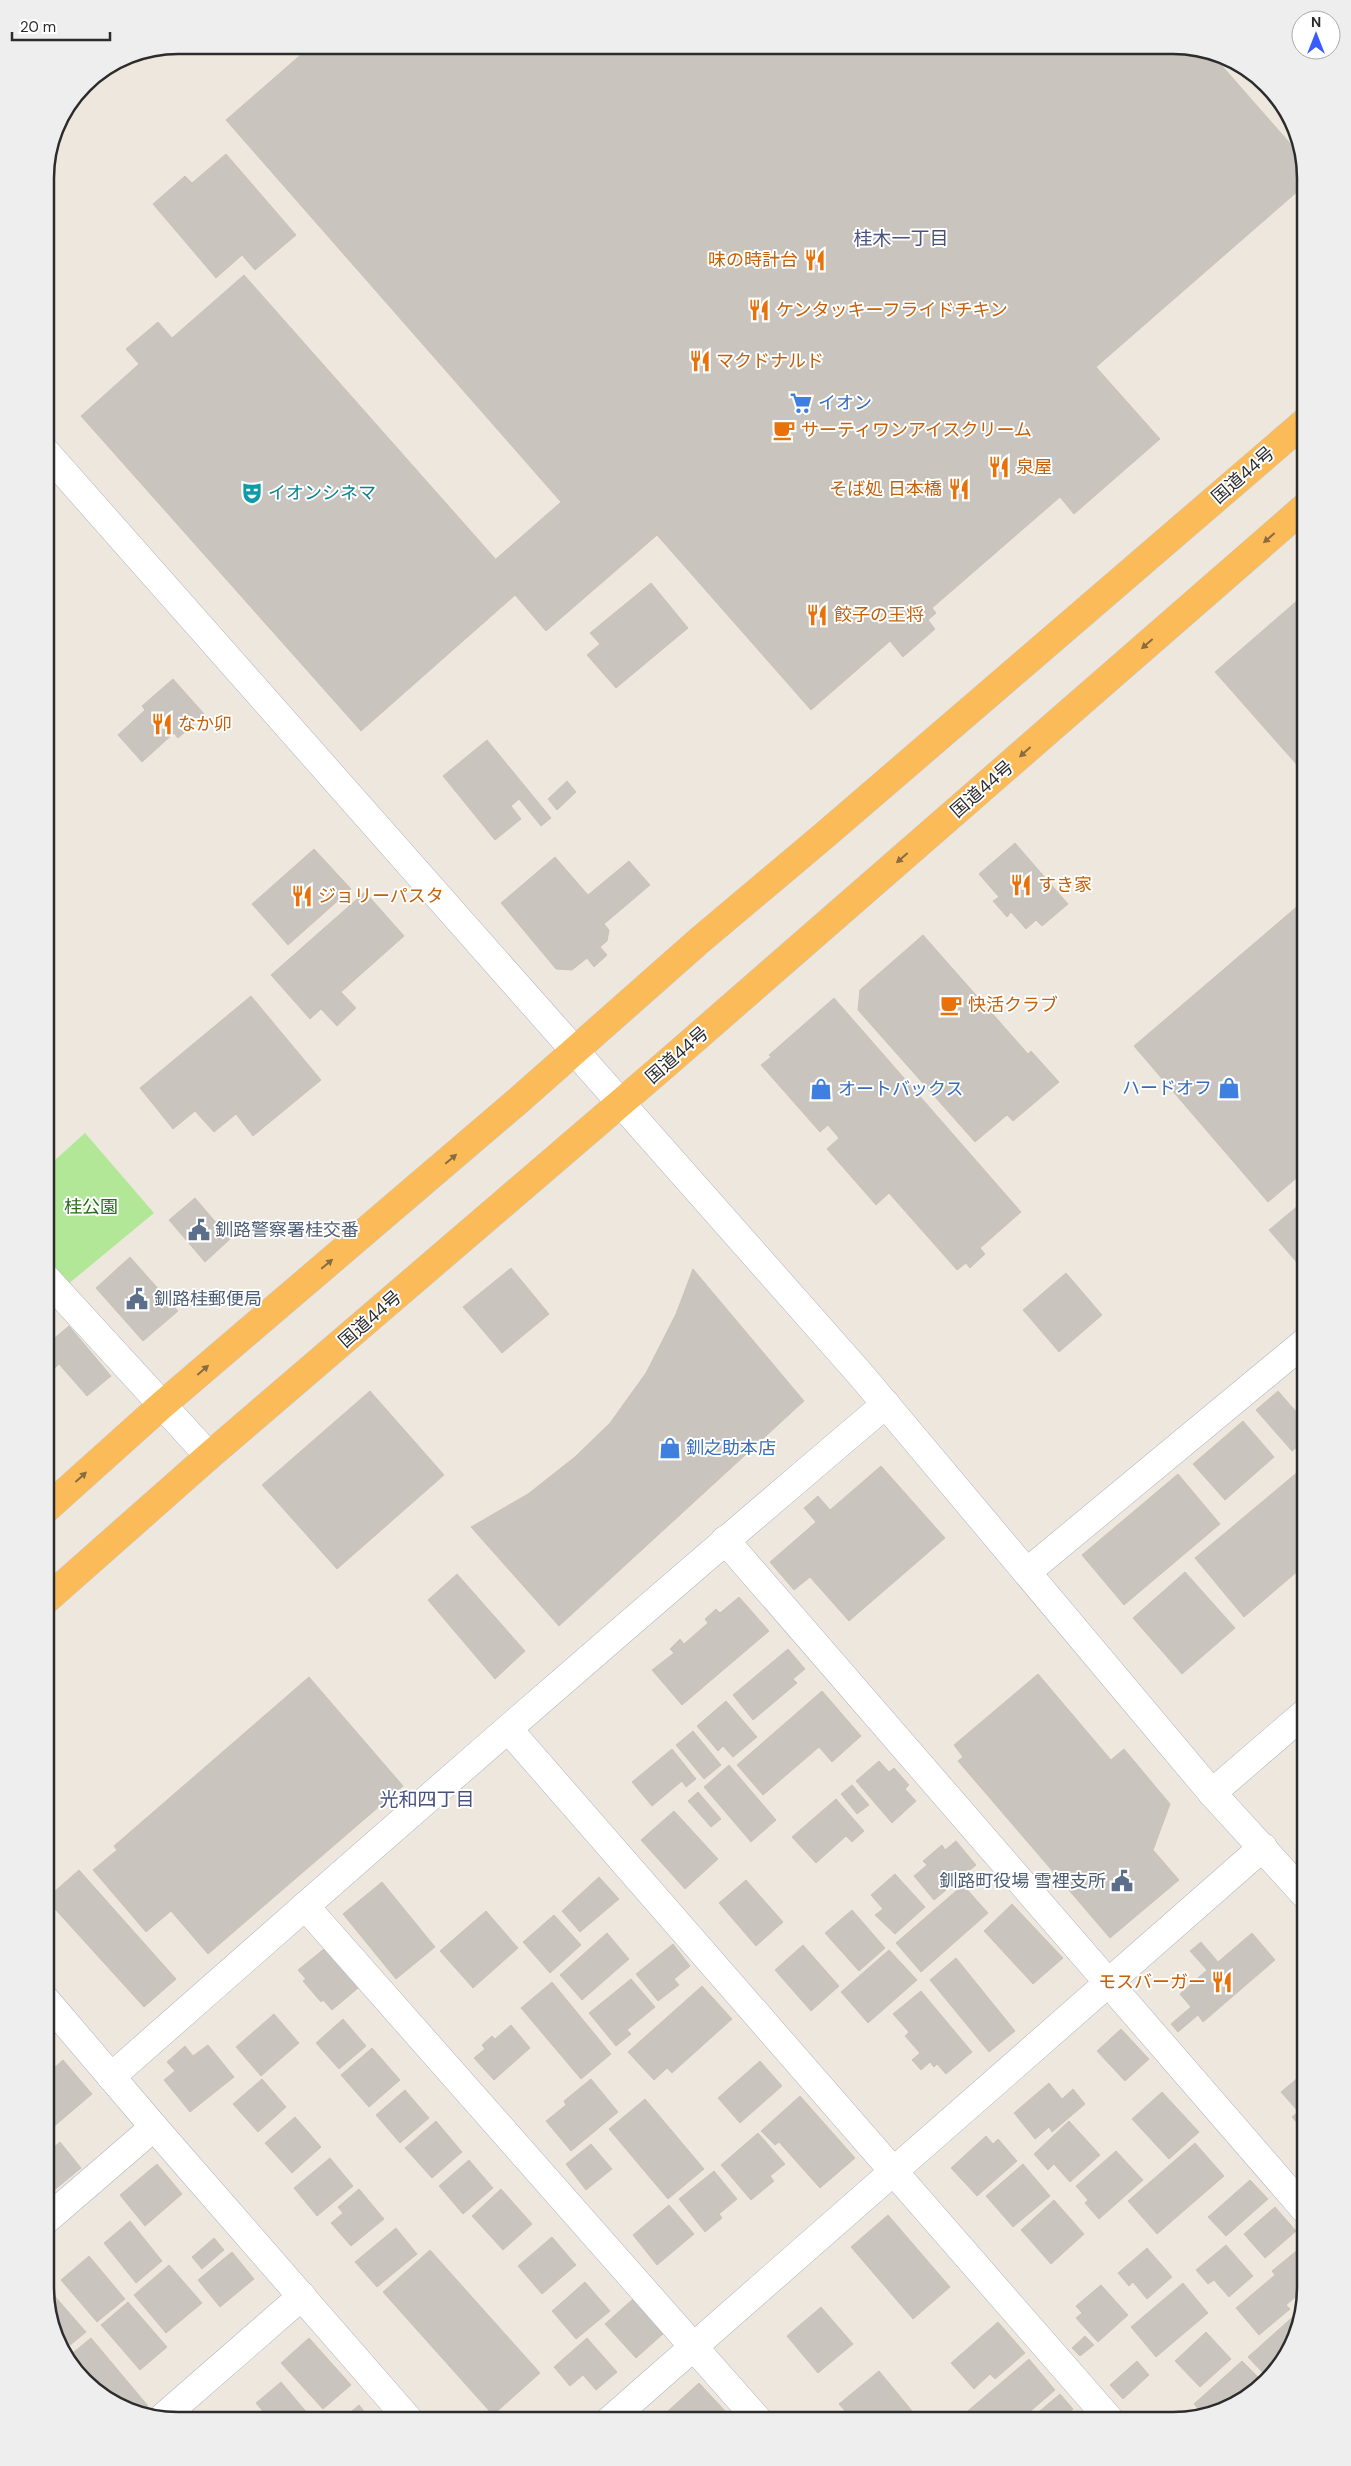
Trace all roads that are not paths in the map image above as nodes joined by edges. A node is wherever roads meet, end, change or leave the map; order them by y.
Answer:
1 (1297, 429) edge
2 (54, 461) edge
3 (1297, 514) edge
4 (576, 1050) junction
5 (621, 1104) junction
6 (54, 1287) edge
7 (1297, 1348) edge
8 (886, 1404) junction
9 (162, 1405) junction
10 (209, 1456) junction
11 (54, 1502) edge
12 (725, 1540) junction
13 (1027, 1572) junction
14 (54, 1593) edge
15 (1297, 1720) edge
16 (508, 1730) junction
17 (1212, 1793) junction
18 (1263, 1847) junction
19 (1297, 1886) edge
20 (305, 1906) junction
21 (1109, 1983) junction
22 (54, 2010) edge
23 (111, 2077) junction
24 (154, 2127) junction
25 (894, 2170) junction
26 (1297, 2201) edge
27 (54, 2213) edge
28 (302, 2296) junction
29 (694, 2346) junction
30 (169, 2412) edge
31 (402, 2412) edge
32 (619, 2412) edge
33 (751, 2412) edge
34 (1103, 2412) edge

1 - 4 highway, 国道44号
2 - 4 street
3 -> 5 highway, 国道44号
4 - 5 street
9 -> 4 highway, 国道44号
5 - 8 street
5 - 10 highway, 国道44号
6 - 9 street
7 - 13 street
8 - 12 street
8 - 13 street
9 - 10 street
11 -> 9 highway, 国道44号
10 - 14 highway, 国道44号
12 - 16 street
12 - 21 street
13 - 17 street
15 - 17 street
16 - 20 street
16 - 25 street
17 - 18 street
18 - 19 street
18 - 21 street
20 - 23 street
20 - 29 street
21 - 25 street
21 - 26 street
22 - 23 street
23 - 24 street
24 - 27 street
24 - 28 street
25 - 29 street
25 - 34 street
28 - 30 street
28 - 31 street
29 - 32 street
29 - 33 street

